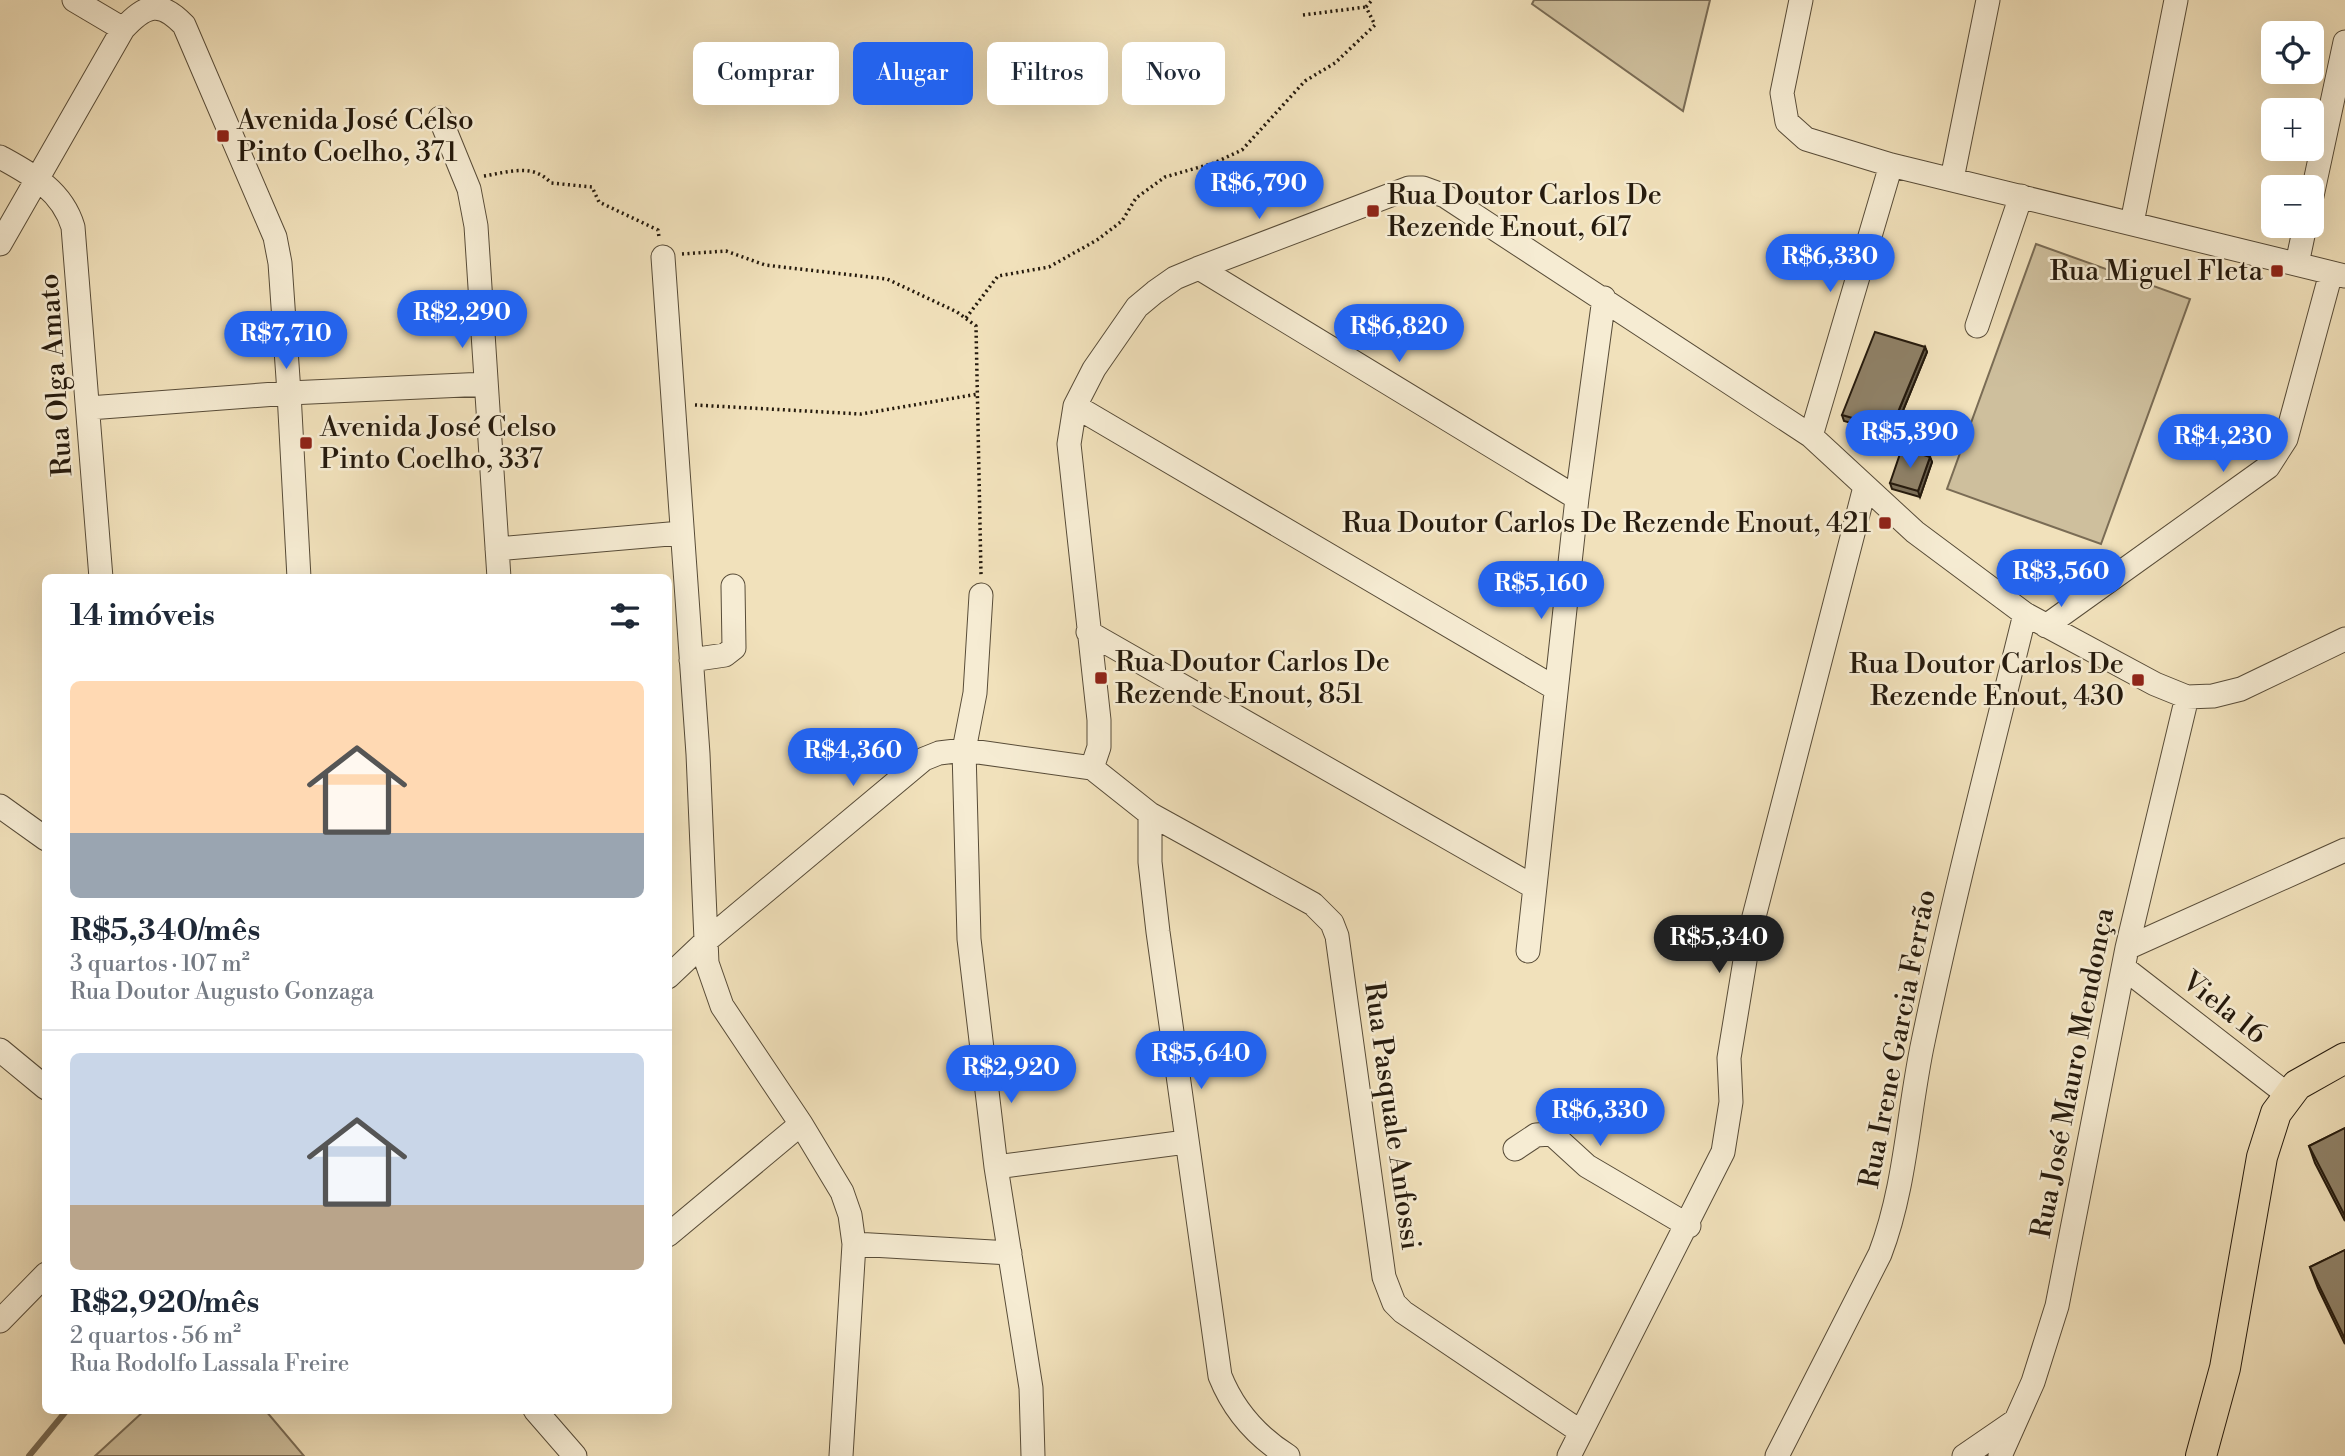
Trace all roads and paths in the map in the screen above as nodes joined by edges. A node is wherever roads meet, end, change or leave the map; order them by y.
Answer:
1 (74, 0) edge
2 (1372, 0) edge
3 (1801, 0) edge
4 (1988, 0) edge
5 (2176, 0) edge
6 (1366, 7) junction
7 (1303, 15) dead end
8 (123, 29) junction
9 (2345, 43) edge
10 (440, 118) dead end
11 (0, 157) edge
12 (1891, 164) junction
13 (2317, 175) edge
14 (40, 178) junction
15 (466, 179) junction
16 (1952, 179) junction
17 (2021, 196) junction
18 (2132, 223) junction
19 (2302, 238) edge
20 (0, 244) edge
21 (663, 257) junction
22 (2297, 264) junction
23 (1199, 268) junction
24 (2338, 274) edge
25 (1604, 298) junction
26 (965, 318) junction
27 (1977, 326) dead end
28 (486, 384) junction
29 (289, 393) junction
30 (978, 394) junction
31 (672, 403) junction
32 (1075, 406) junction
33 (89, 408) junction
34 (1811, 436) junction
35 (1865, 487) junction
36 (1577, 498) junction
37 (681, 533) junction
38 (497, 549) junction
39 (101, 574) edge
40 (299, 574) edge
41 (499, 574) edge
42 (733, 586) dead end
43 (981, 595) joint
44 (2025, 614) junction
45 (2046, 626) junction
46 (1088, 632) junction
47 (2345, 639) edge
48 (691, 660) junction
49 (1555, 688) junction
50 (2187, 696) junction
51 (964, 750) junction
52 (1092, 768) junction
53 (0, 806) edge
54 (1150, 814) junction
55 (42, 836) edge
56 (2345, 850) edge
57 (1534, 887) junction
58 (706, 942) junction
59 (1528, 951) dead end
60 (2125, 958) junction
61 (672, 973) edge
62 (1, 1052) edge
63 (2345, 1058) edge
64 (42, 1085) edge
65 (2288, 1095) junction
66 (801, 1124) junction
67 (1185, 1142) junction
68 (1515, 1149) dead end
69 (996, 1167) junction
70 (1689, 1226) junction
71 (672, 1232) edge
72 (854, 1244) junction
73 (1010, 1253) junction
74 (42, 1278) edge
75 (0, 1321) edge
76 (538, 1414) edge
77 (2015, 1421) junction
78 (1581, 1432) junction
79 (575, 1456) edge
80 (841, 1456) edge
81 (1033, 1456) edge
82 (1288, 1456) edge
83 (1569, 1456) edge
84 (1777, 1456) edge
85 (1964, 1456) edge
86 (2000, 1456) edge
87 (2201, 1456) edge

1 - 8 street
2 - 6 path
3 - 12 street
4 - 16 street
5 - 18 street
6 - 7 path
6 - 26 path
8 - 14 street
8 - 29 street
9 - 13 street
10 - 15 street
11 - 14 street
12 - 16 street
12 - 34 street
14 - 20 street
14 - 33 street, Rua Olga Amato
15 - 21 path
15 - 28 street
16 - 17 street
17 - 18 street
17 - 27 street
18 - 22 street
19 - 22 street
21 - 26 path
21 - 31 street
22 - 24 street
23 - 25 street
23 - 32 street
23 - 36 street
24 - 45 street
25 - 34 street
25 - 36 street
26 - 30 path
28 - 29 street
28 - 38 street
29 - 33 street
29 - 40 street
30 - 31 path
30 - 43 path
31 - 37 street
32 - 46 street
32 - 49 street
33 - 39 street, Rua Olga Amato
34 - 35 street
35 - 44 street
35 - 70 street
36 - 49 street
37 - 38 street
37 - 48 street
38 - 41 street
42 - 48 street
43 - 51 street
44 - 45 street
44 - 84 street, Rua Irene Garcia Ferrão
45 - 50 street
46 - 52 street
46 - 57 street
47 - 50 street
48 - 58 street
49 - 57 street
50 - 60 street, Rua José Mauro Mendonça
51 - 52 street
51 - 58 street
51 - 69 street
52 - 54 street, Rua Pasquale Anfossi
53 - 55 street
54 - 67 street
54 - 78 street, Rua Pasquale Anfossi
56 - 60 street
57 - 59 street
58 - 61 street
58 - 66 street
60 - 65 street, Viela 16
60 - 77 street, Rua José Mauro Mendonça
62 - 64 street
63 - 65 main road
65 - 87 main road
66 - 71 street
66 - 72 street
67 - 69 street
67 - 82 street
68 - 70 street
69 - 73 street
70 - 78 street
72 - 73 street
72 - 80 street
73 - 81 street
74 - 75 street
76 - 79 street
77 - 85 street
77 - 86 street, Rua José Mauro Mendonça
78 - 83 street

